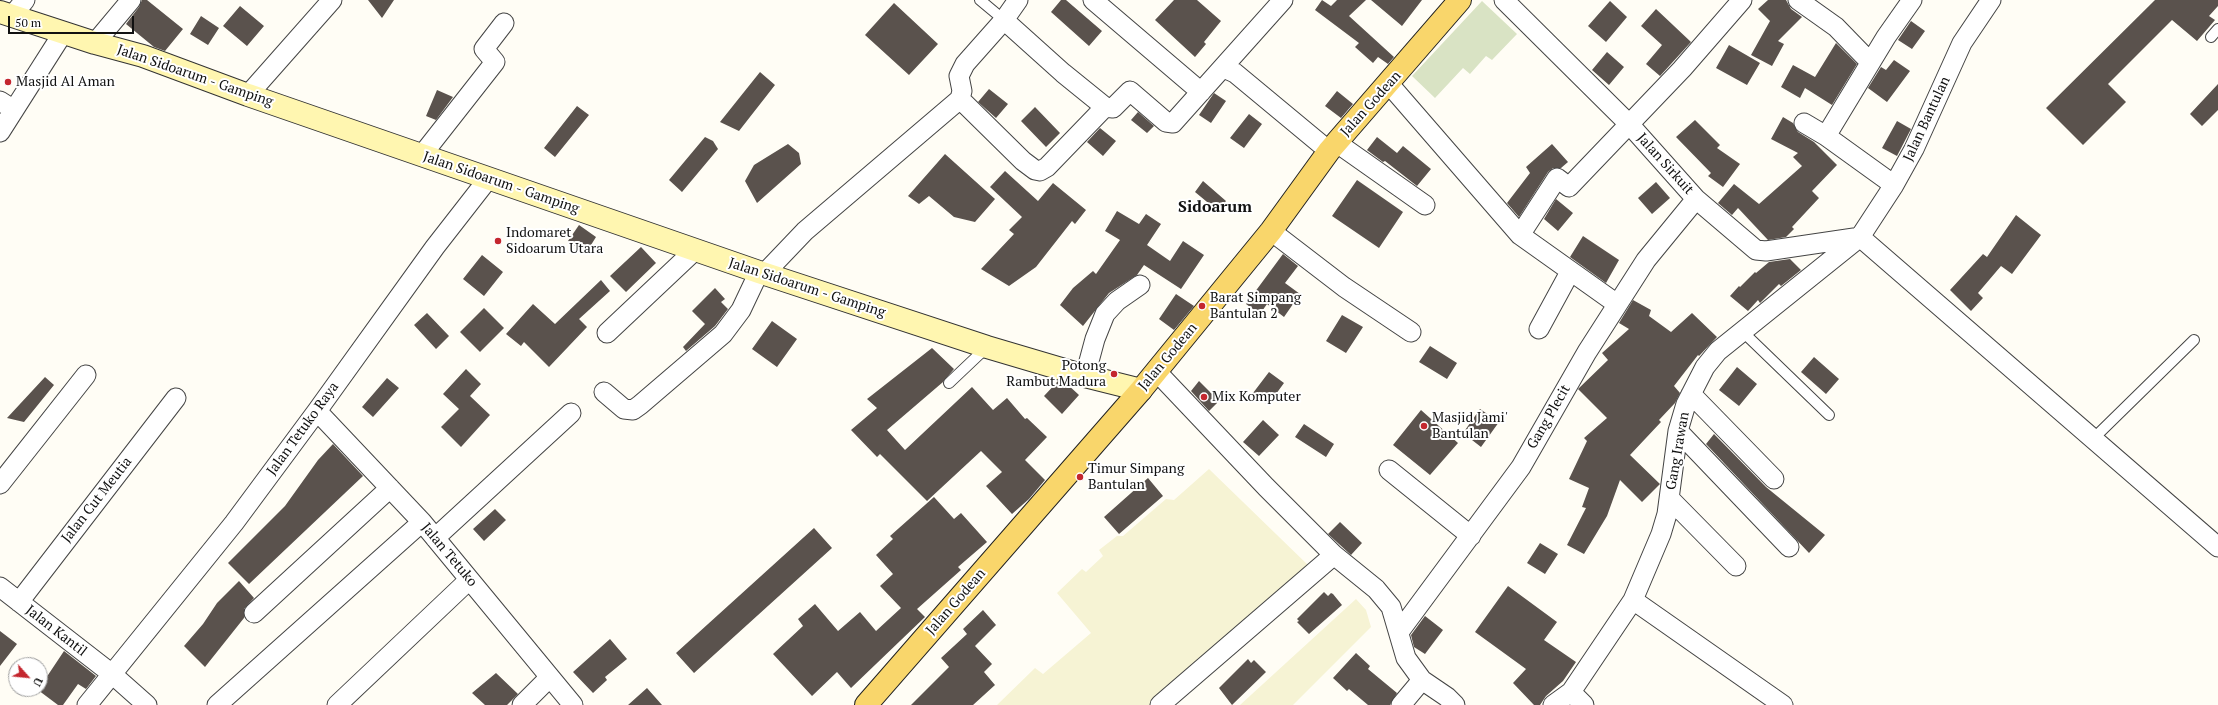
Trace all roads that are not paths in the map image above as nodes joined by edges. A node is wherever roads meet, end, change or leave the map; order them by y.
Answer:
1 (25, 0) edge
2 (131, 0) edge
3 (332, 0) edge
4 (980, 0) edge
5 (1018, 0) edge
6 (1093, 0) edge
7 (1283, 0) edge
8 (1460, 0) edge
9 (1504, 0) edge
10 (1742, 0) edge
11 (1798, 0) edge
12 (1912, 0) edge
13 (1991, 0) edge
14 (6, 14) edge
15 (1004, 20) junction
16 (504, 23) dead end
17 (2218, 29) edge
18 (64, 33) junction
19 (2211, 36) dead end
20 (95, 43) junction
21 (1870, 62) junction
22 (1224, 68) junction
23 (1389, 84) junction
24 (1201, 92) junction
25 (248, 95) junction
26 (960, 99) junction
27 (7, 105) edge
28 (1105, 107) junction
29 (1804, 123) dead end
30 (1630, 125) junction
31 (0, 132) edge
32 (1826, 136) junction
33 (1333, 147) junction
34 (422, 155) junction
35 (488, 179) junction
36 (1894, 185) junction
37 (1696, 199) junction
38 (1425, 205) dead end
39 (1271, 231) junction
40 (1520, 234) junction
41 (1860, 237) junction
42 (694, 250) junction
43 (1570, 272) junction
44 (761, 273) junction
45 (1140, 285) dead end
46 (1617, 304) junction
47 (1539, 328) dead end
48 (1742, 331) junction
49 (1411, 332) dead end
50 (607, 333) dead end
51 (2194, 340) dead end
52 (987, 347) junction
53 (1156, 371) junction
54 (86, 375) dead end
55 (1085, 376) junction
56 (949, 383) dead end
57 (1141, 390) junction
58 (604, 392) dead end
59 (1691, 394) junction
60 (176, 398) dead end
61 (317, 411) junction
62 (572, 413) dead end
63 (1829, 415) dead end
64 (1678, 431) junction
65 (2093, 439) junction
66 (1389, 470) dead end
67 (1774, 479) dead end
68 (0, 484) edge
69 (390, 488) junction
70 (1669, 498) junction
71 (422, 522) junction
72 (1471, 536) junction
73 (436, 538) junction
74 (1789, 547) dead end
75 (2218, 547) edge
76 (1334, 555) junction
77 (1736, 566) dead end
78 (469, 580) junction
79 (0, 587) edge
80 (1632, 600) junction
81 (18, 602) junction
82 (254, 613) dead end
83 (1399, 632) junction
84 (112, 674) junction
85 (550, 677) junction
86 (1422, 680) junction
87 (1577, 699) edge
88 (87, 705) edge
89 (147, 705) edge
90 (217, 705) edge
91 (337, 705) edge
92 (522, 705) edge
93 (573, 705) edge
94 (866, 705) edge
95 (1160, 705) edge
96 (1401, 705) edge
97 (1455, 705) edge
98 (1554, 705) edge
99 (1783, 705) edge

1 - 14 street
2 - 20 street
3 - 25 street
4 - 15 lane
5 - 15 street
6 - 24 street
7 - 22 street
8 - 23 main road, Jalan Godean
9 - 30 street, Jalan Sirkuit
10 - 30 street
11 - 21 street
12 - 21 street
13 - 36 street, Jalan Bantulan
14 - 18 main road, Jalan Sidoarum - Gamping
15 - 26 street
15 - 28 street
16 - 34 street
17 - 19 lane
18 - 20 main road, Jalan Sidoarum - Gamping
18 - 27 street
20 - 25 main road, Jalan Sidoarum - Gamping
21 - 32 street
22 - 24 street
22 - 33 street
23 - 33 main road, Jalan Godean
23 - 40 street
24 - 28 street
25 - 34 main road, Jalan Sidoarum - Gamping
26 - 28 street
26 - 44 street
27 - 31 street
29 - 32 street
30 - 37 street, Jalan Sirkuit
30 - 40 street
32 - 36 street
33 - 38 street
33 - 39 main road, Jalan Godean
34 - 35 main road, Jalan Sidoarum - Gamping
35 - 42 main road, Jalan Sidoarum - Gamping
35 - 61 street, Jalan Tetuko Raya
36 - 41 street, Jalan Bantulan
37 - 41 street, Jalan Sirkuit
37 - 46 street, Gang Plecit
39 - 49 street
39 - 53 main road, Jalan Godean
40 - 43 street
41 - 48 street, Gang Irawan
41 - 65 street
42 - 44 main road, Jalan Sidoarum - Gamping
42 - 50 street
43 - 46 street
43 - 47 street
44 - 52 main road, Jalan Sidoarum - Gamping
44 - 58 street
45 - 55 street
46 - 72 street, Gang Plecit
48 - 59 street, Gang Irawan
48 - 63 lane
51 - 65 lane
52 - 55 main road, Jalan Sidoarum - Gamping
52 - 56 lane
53 - 57 main road, Jalan Godean
53 - 76 street
54 - 68 street
55 - 57 main road, Jalan Sidoarum - Gamping
57 - 94 main road, Jalan Godean
59 - 64 street, Gang Irawan
59 - 67 street
60 - 81 street, Jalan Cut Meutia
61 - 69 street, Jalan Tetuko
61 - 84 street, Jalan Tetuko Raya
62 - 73 street
64 - 70 street, Gang Irawan
64 - 74 street
65 - 75 street
66 - 72 street
69 - 71 street, Jalan Tetuko
69 - 82 street
70 - 77 street
70 - 80 street, Gang Irawan
71 - 73 street, Jalan Tetuko
71 - 90 street
72 - 83 street, Gang Plecit
73 - 78 street, Jalan Tetuko
76 - 83 street
76 - 95 street
78 - 85 street, Jalan Tetuko
78 - 91 street
79 - 81 street, Jalan Kantil
80 - 87 street, Gang Irawan
80 - 99 street
81 - 84 street, Jalan Kantil
83 - 86 street
84 - 88 street, Jalan Tetuko Raya
84 - 89 street, Jalan Kantil
85 - 92 street
85 - 93 street, Jalan Tetuko
86 - 96 street
86 - 97 street
87 - 98 street, Gang Irawan

